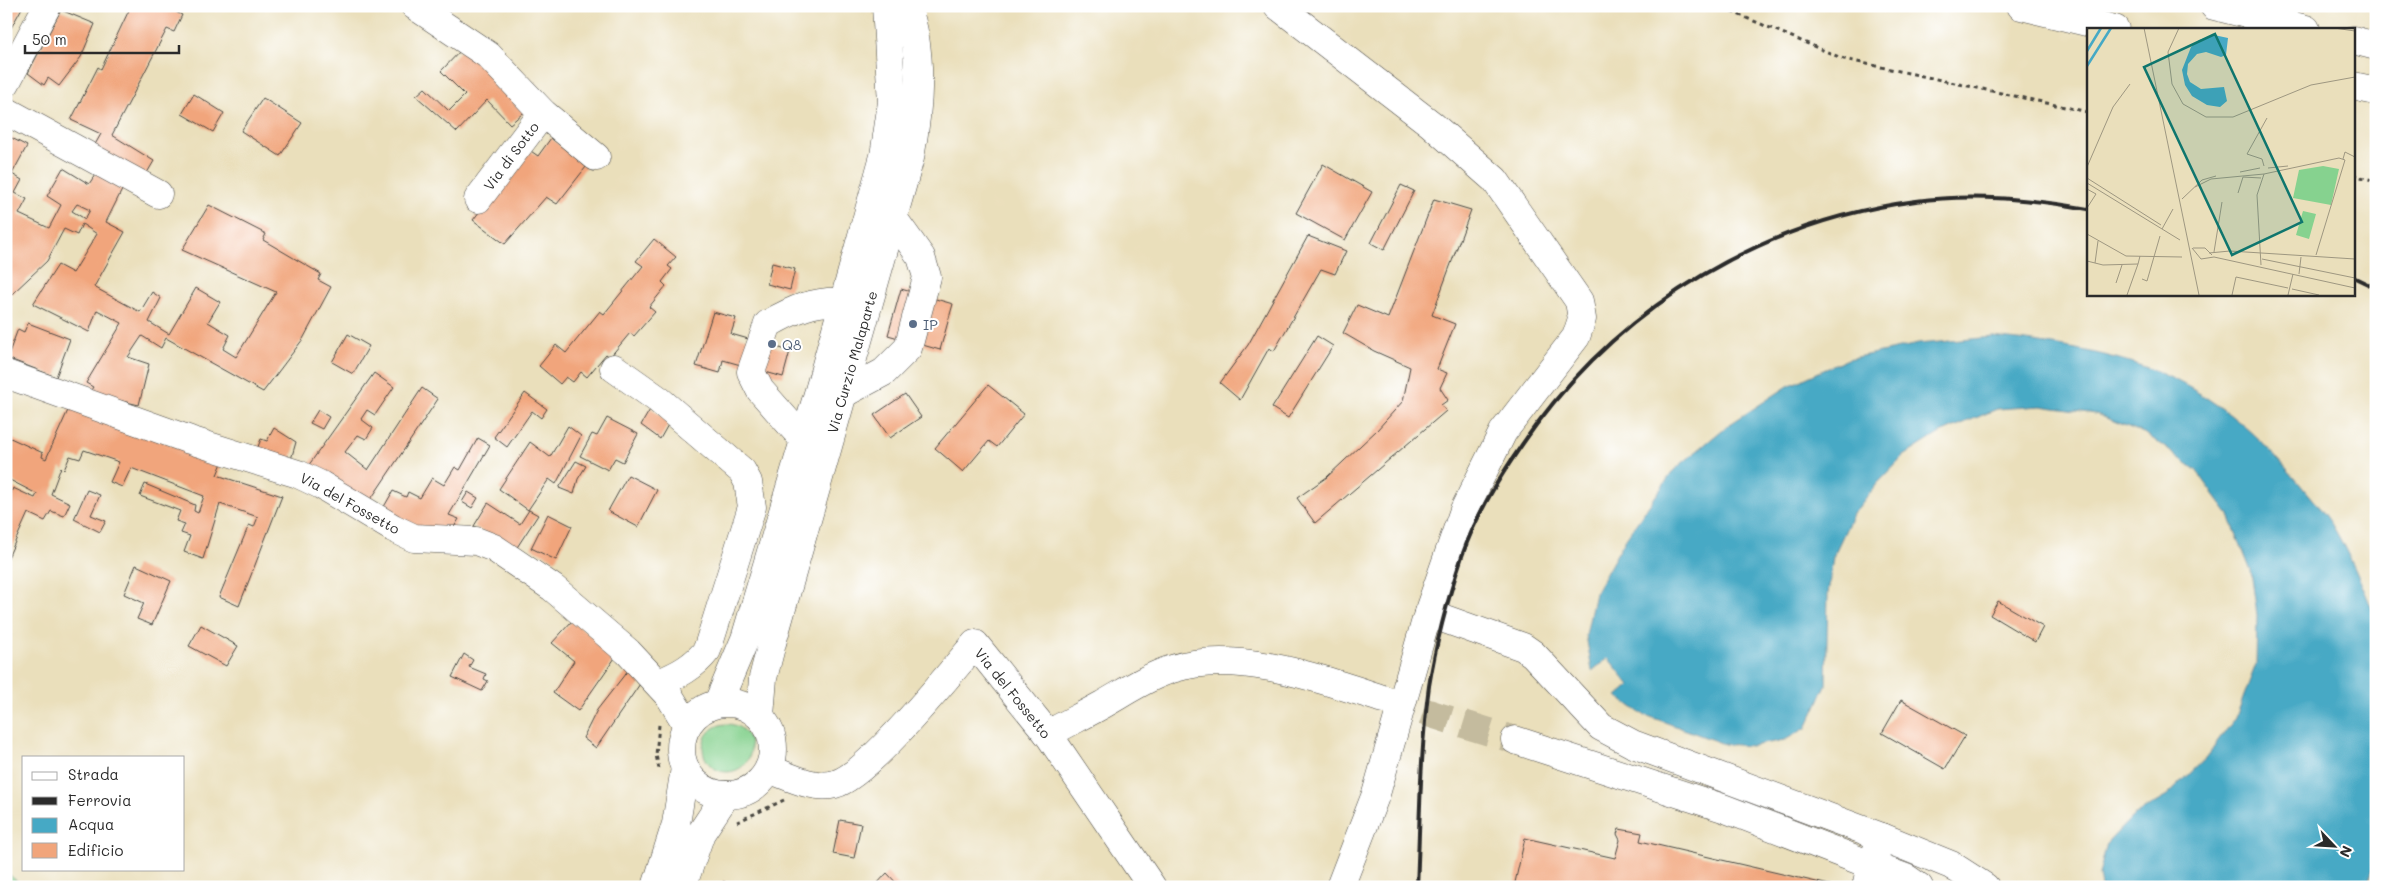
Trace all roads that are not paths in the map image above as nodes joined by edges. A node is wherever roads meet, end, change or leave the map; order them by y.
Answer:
1 (48, 6) edge
2 (415, 6) edge
3 (886, 6) edge
4 (907, 6) edge
5 (1278, 6) edge
6 (2021, 6) edge
7 (2214, 6) edge
8 (2111, 28) edge
9 (2302, 28) edge
10 (2354, 40) edge
11 (2376, 46) edge
12 (6, 83) edge
13 (2354, 86) edge
14 (2376, 91) edge
15 (6, 111) edge
16 (544, 113) junction
17 (596, 156) dead end
18 (158, 194) dead end
19 (478, 199) dead end
20 (893, 218) junction
21 (844, 302) junction
22 (614, 368) dead end
23 (6, 374) edge
24 (842, 394) junction
25 (804, 440) junction
26 (1428, 613) junction
27 (659, 683) junction
28 (1383, 699) tunnel mouth
29 (718, 703) junction
30 (760, 716) junction
31 (687, 725) junction
32 (1048, 734) junction
33 (1515, 740) tunnel mouth
34 (672, 769) junction
35 (769, 769) junction
36 (726, 795) junction
37 (1882, 836) junction
38 (1933, 858) junction
39 (1868, 876) edge
40 (1916, 886) edge
41 (656, 887) edge
42 (682, 887) edge
43 (1152, 887) edge
44 (1340, 887) edge
45 (1985, 887) edge

1 - 12 main road
2 - 16 main road, Via di Sotto
3 - 21 main road, Via Curzio Malaparte
4 - 20 main road, Via Curzio Malaparte
5 - 26 main road
6 - 8 main road
7 - 9 main road
10 - 11 main road
13 - 14 main road
15 - 18 main road
16 - 17 main road, Via di Sotto
16 - 19 main road, Via di Sotto
20 - 24 main road, Via Curzio Malaparte
20 - 24 main road
21 - 25 main road, Via Curzio Malaparte
21 - 25 main road
22 - 27 main road
23 - 27 main road, Via del Fossetto
24 - 30 main road, Via Curzio Malaparte
25 - 29 main road, Via Curzio Malaparte
26 - 37 main road
26 - 44 main road
27 - 31 main road, Via del Fossetto
28 - 32 main road
29 - 30 main road
29 - 31 main road
30 - 35 main road
31 - 34 main road
32 - 35 main road, Via del Fossetto
32 - 43 main road, Via del Fossetto
33 - 39 main road
34 - 36 main road
34 - 41 main road
35 - 36 main road
36 - 42 main road
37 - 38 main road
37 - 39 main road
38 - 40 main road
38 - 45 main road
39 - 40 main road

